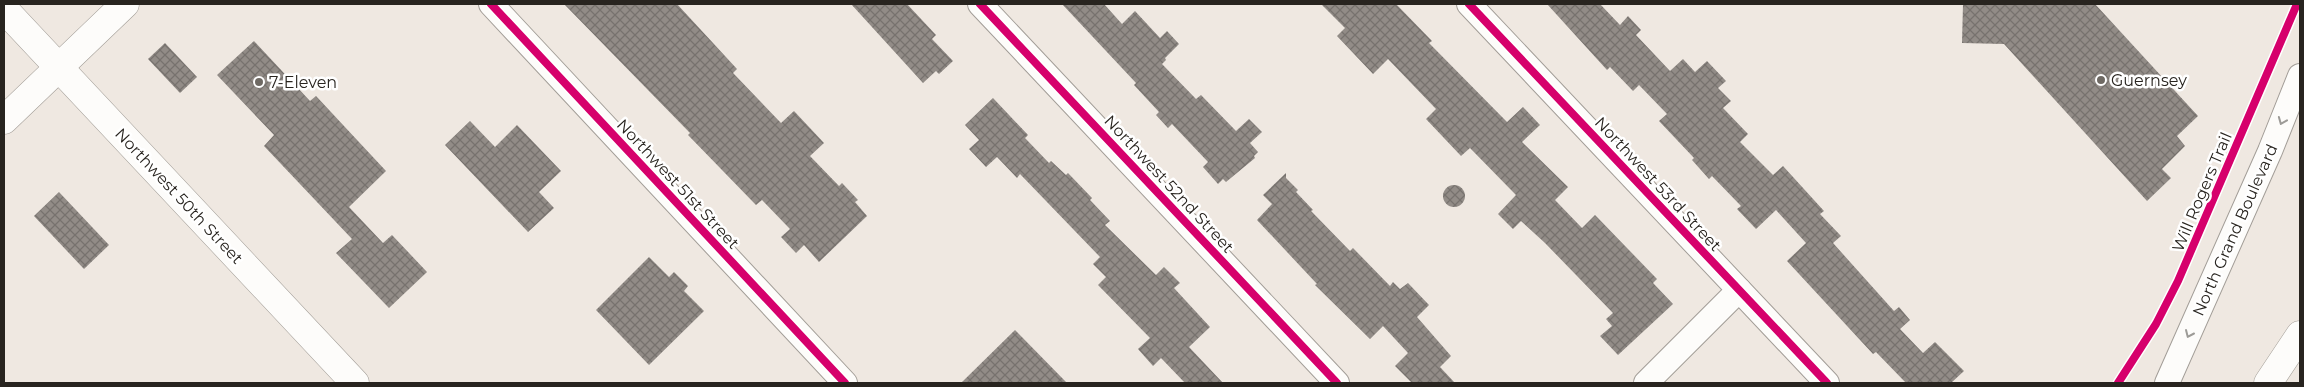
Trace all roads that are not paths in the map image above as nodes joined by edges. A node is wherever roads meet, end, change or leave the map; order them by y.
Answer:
1 (125, 4) edge
2 (491, 4) edge
3 (980, 4) edge
4 (1470, 4) edge
5 (4, 9) edge
6 (58, 68) junction
7 (2300, 76) edge
8 (4, 120) edge
9 (1739, 290) junction
10 (2300, 335) edge
11 (2300, 341) edge
12 (355, 383) edge
13 (845, 383) edge
14 (1337, 383) edge
15 (1646, 383) edge
16 (1827, 383) edge
17 (2167, 383) edge
18 (2268, 383) edge
19 (2281, 383) edge

1 - 6 main road
2 - 13 street, Northwest 51st Street
3 - 14 street, Northwest 52nd Street
4 - 9 street, Northwest 53rd Street
5 - 6 main road, Northwest 50th Street
6 - 8 main road
6 - 12 main road, Northwest 50th Street
7 -> 17 street, North Grand Boulevard
9 - 15 street
9 - 16 street, Northwest 53rd Street
10 - 18 main road
11 - 19 main road

